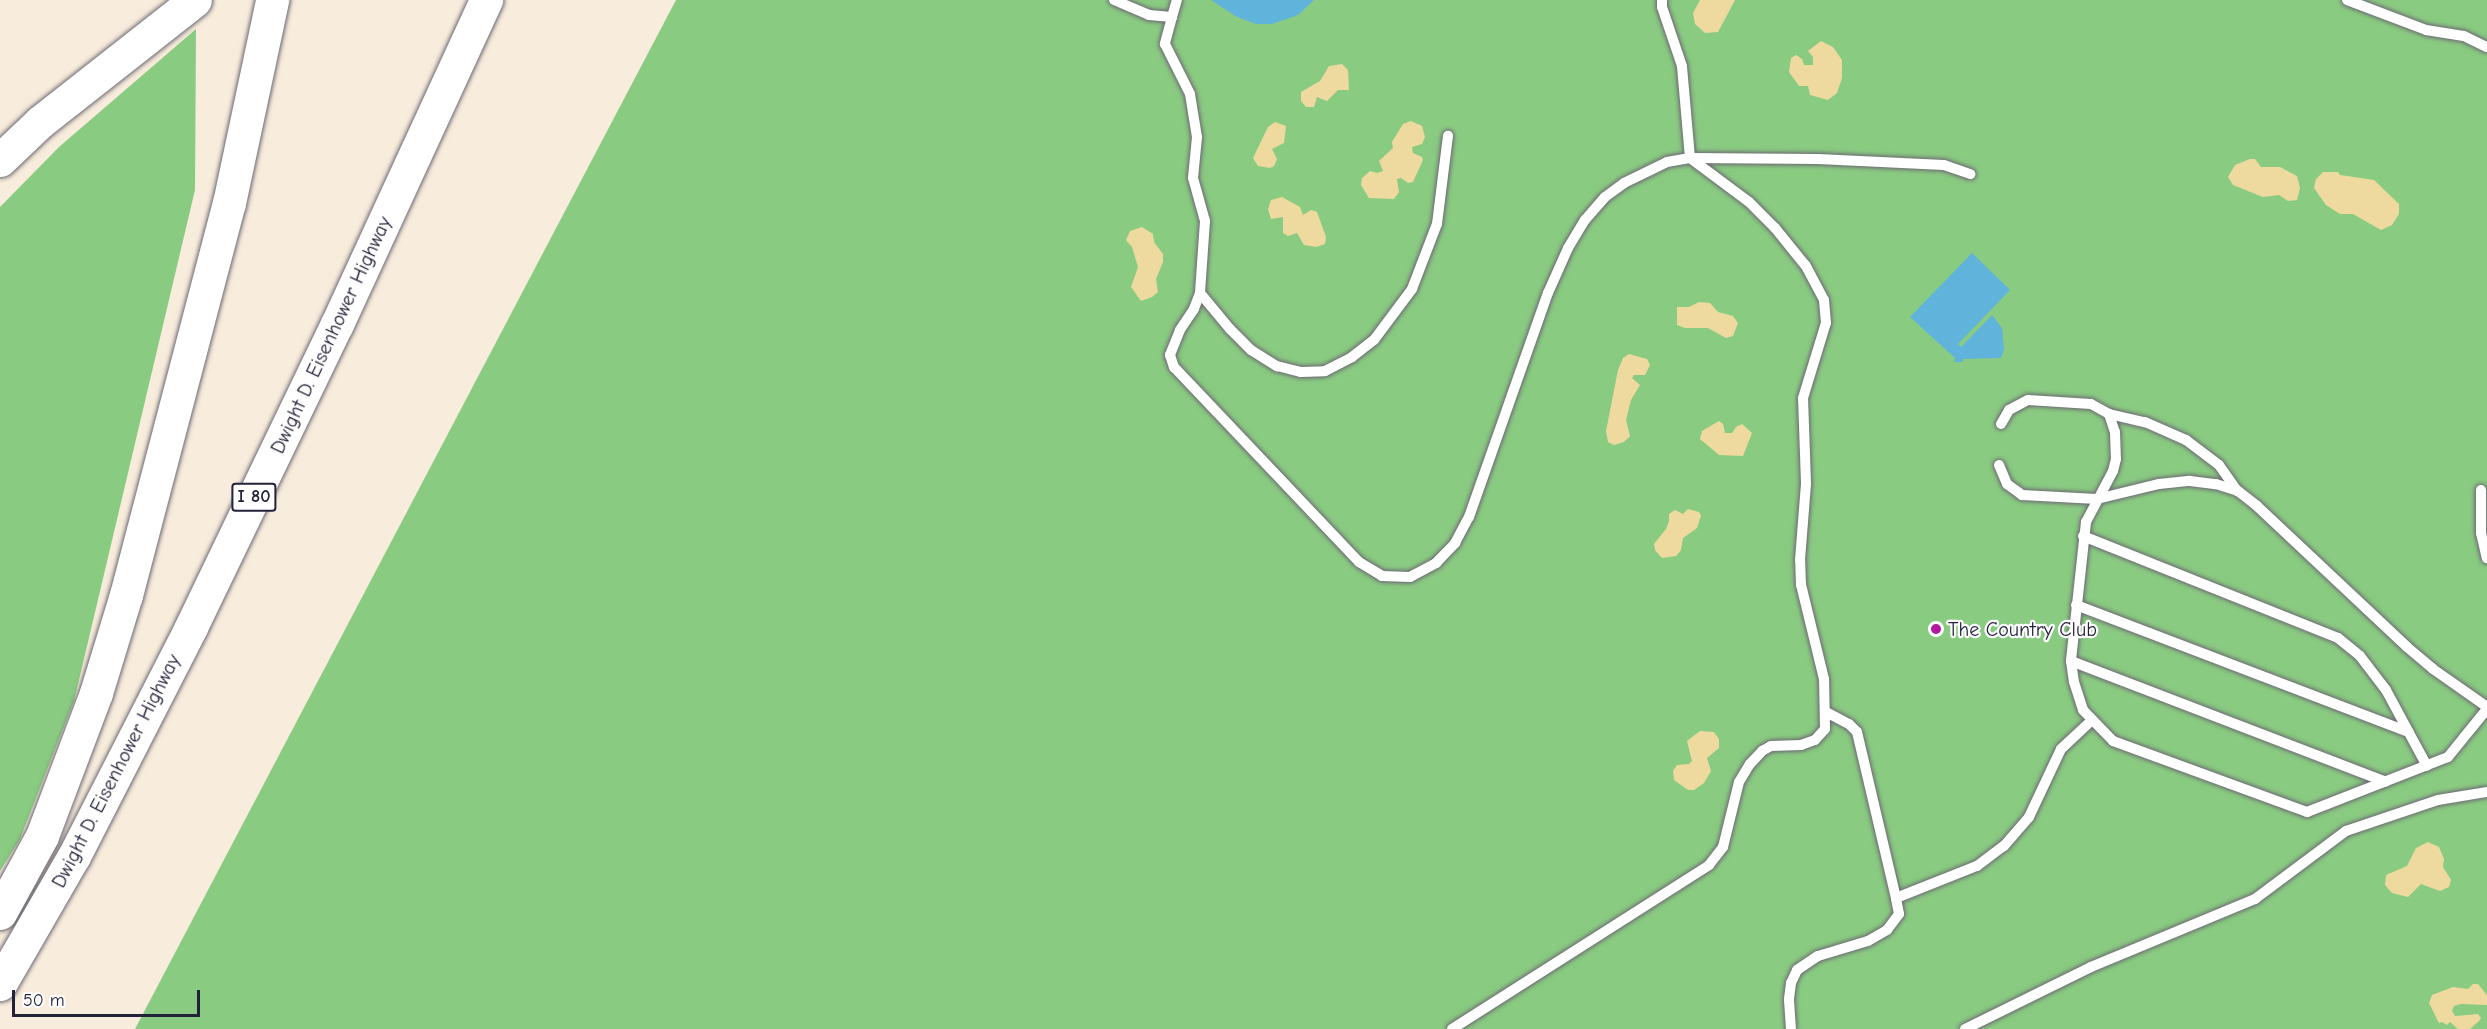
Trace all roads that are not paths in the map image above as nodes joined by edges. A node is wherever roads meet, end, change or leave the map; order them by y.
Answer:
1 (195, 0) edge
2 (272, 0) edge
3 (486, 0) edge
4 (1114, 0) edge
5 (1177, 0) edge
6 (1662, 0) edge
7 (2347, 0) edge
8 (1172, 18) junction
9 (2487, 46) edge
10 (1448, 136) dead end
11 (1690, 158) junction
12 (0, 160) edge
13 (1970, 174) dead end
14 (1200, 293) junction
15 (2109, 414) junction
16 (2001, 424) dead end
17 (1999, 465) dead end
18 (2481, 490) dead end
19 (2238, 491) junction
20 (2097, 499) junction
21 (2083, 536) junction
22 (2487, 558) edge
23 (2076, 605) junction
24 (2071, 661) junction
25 (2487, 708) edge
26 (1826, 712) junction
27 (2092, 720) junction
28 (2409, 732) junction
29 (2427, 766) junction
30 (2386, 782) junction
31 (2487, 792) edge
32 (1896, 898) junction
33 (0, 913) edge
34 (0, 984) edge
35 (1452, 1029) edge
36 (1791, 1029) edge
37 (1965, 1029) edge

1 - 12 highway
2 - 33 highway, Dwight D. Eisenhower Highway
3 - 34 highway, Dwight D. Eisenhower Highway / I 80
4 - 8 lane
5 - 8 lane
6 - 11 lane
7 - 9 lane
8 - 14 lane
10 - 14 lane
11 - 13 lane
11 - 14 lane
11 - 26 lane
15 - 16 lane
15 - 19 lane
15 - 20 lane
17 - 20 lane
18 - 22 lane
19 - 20 lane
19 - 25 lane
20 - 21 lane
21 - 23 lane
21 - 28 lane
23 - 24 lane
23 - 28 lane
24 - 27 lane
24 - 30 lane
25 - 29 lane
26 - 32 lane
26 - 35 lane
27 - 30 lane
27 - 32 lane
28 - 29 lane
29 - 30 lane
31 - 37 lane
32 - 36 lane

